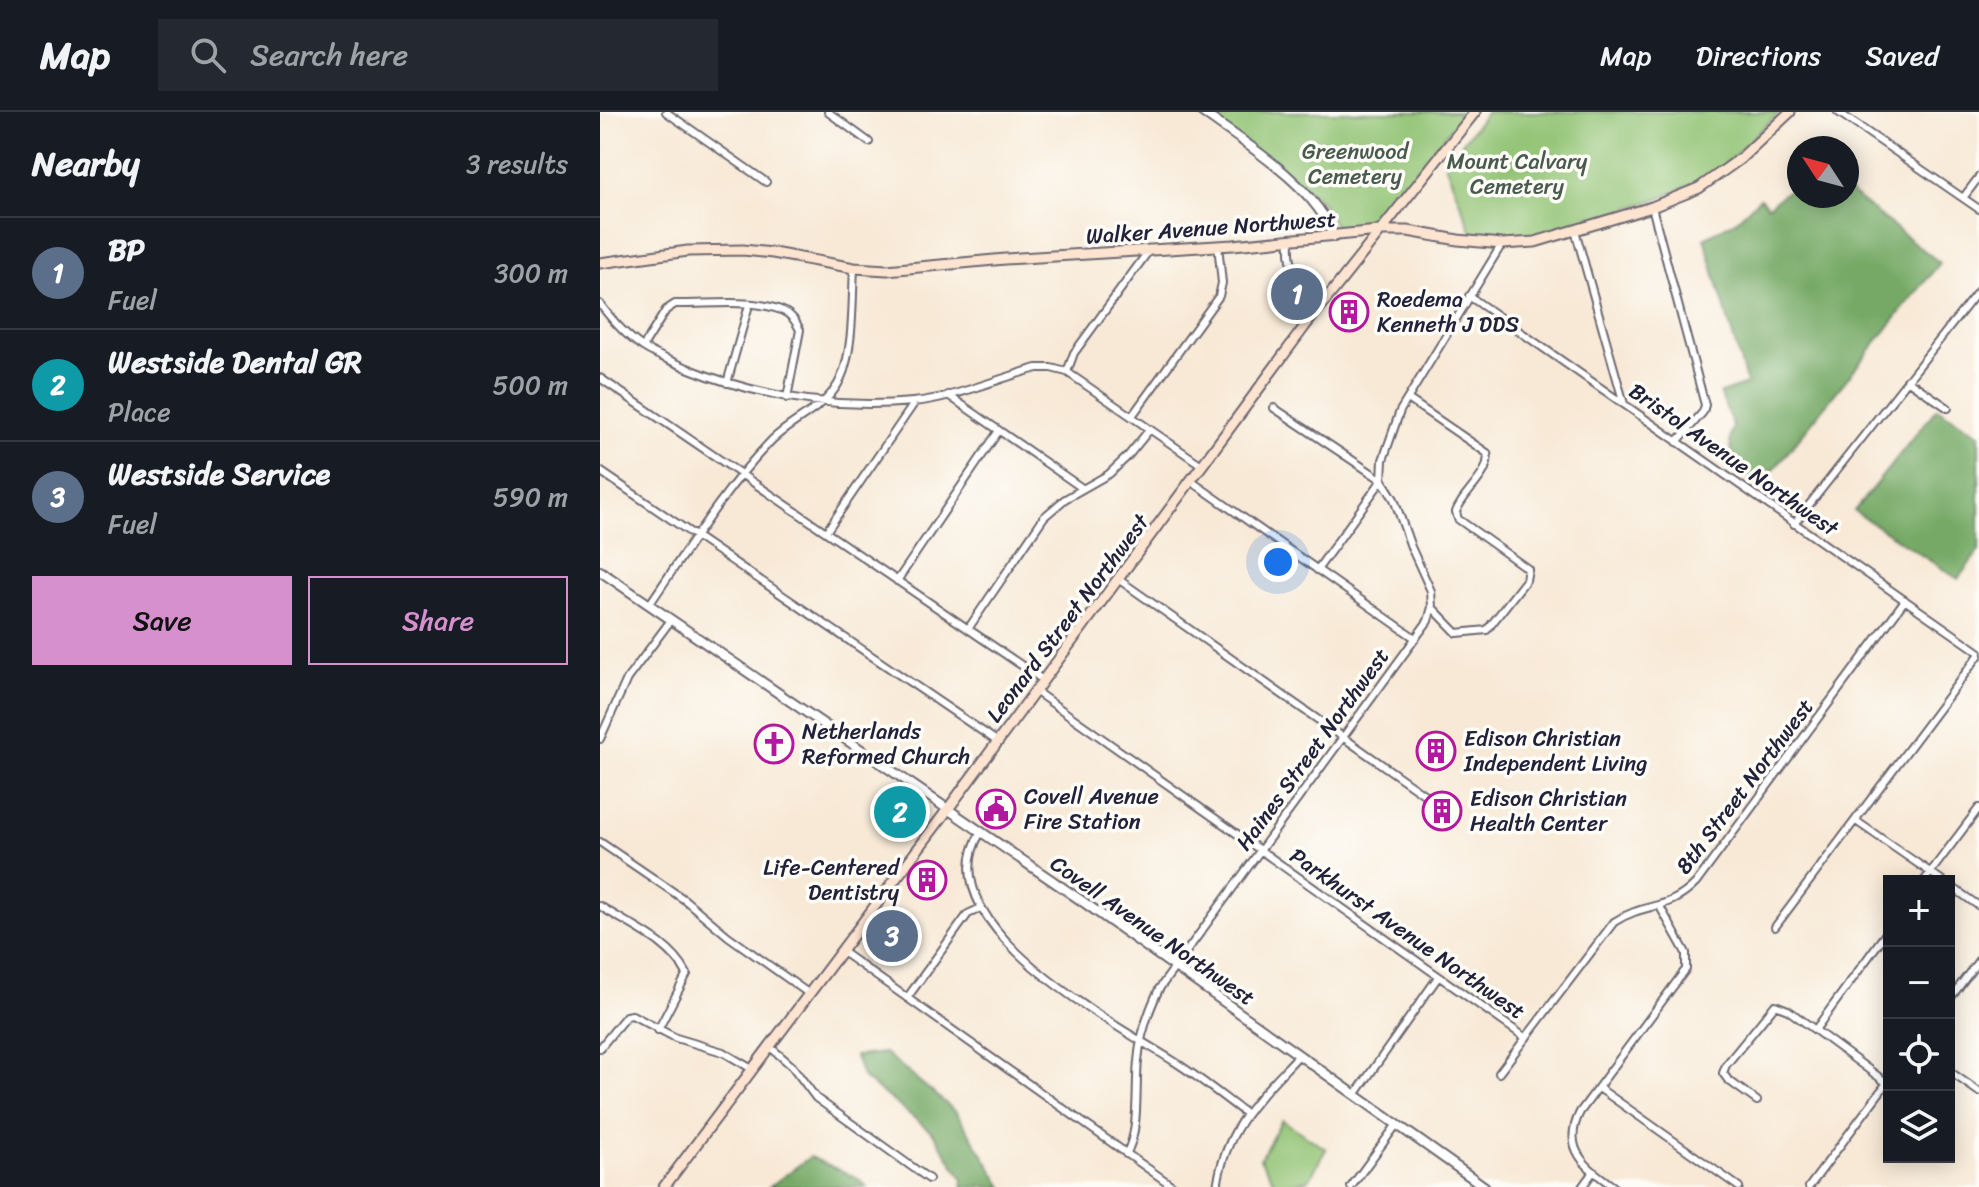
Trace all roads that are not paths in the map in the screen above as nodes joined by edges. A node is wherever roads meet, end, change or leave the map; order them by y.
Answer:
1 (666, 112) edge
2 (828, 112) edge
3 (1202, 112) edge
4 (1475, 112) edge
5 (1790, 112) edge
6 (1838, 112) edge
7 (869, 142) dead end
8 (1979, 177) edge
9 (766, 182) dead end
10 (1963, 198) junction
11 (1652, 207) junction
12 (1979, 209) edge
13 (1575, 230) junction
14 (1379, 231) junction
15 (1334, 237) junction
16 (1290, 240) junction
17 (1502, 244) junction
18 (1218, 245) junction
19 (1150, 249) junction
20 (600, 263) edge
21 (854, 268) junction
22 (1979, 290) edge
23 (1469, 296) junction
24 (1327, 298) junction
25 (600, 304) edge
26 (749, 305) junction
27 (643, 347) junction
28 (1067, 372) junction
29 (600, 378) edge
30 (1907, 380) junction
31 (727, 383) junction
32 (948, 395) junction
33 (787, 398) junction
34 (1408, 399) junction
35 (915, 402) junction
36 (823, 403) junction
37 (1624, 404) junction
38 (1274, 408) dead end
39 (1948, 408) dead end
40 (1132, 416) junction
41 (1150, 429) junction
42 (998, 432) junction
43 (1677, 442) junction
44 (1203, 466) junction
45 (600, 471) edge
46 (741, 476) junction
47 (1382, 480) junction
48 (1191, 481) junction
49 (1082, 488) junction
50 (1794, 524) junction
51 (826, 532) junction
52 (697, 537) junction
53 (1317, 570) junction
54 (600, 571) edge
55 (1118, 579) junction
56 (897, 581) junction
57 (1905, 600) junction
58 (649, 605) junction
59 (1432, 607) junction
60 (671, 620) junction
61 (968, 629) junction
62 (1415, 638) junction
63 (1979, 653) edge
64 (1043, 680) junction
65 (1035, 691) junction
66 (1344, 737) junction
67 (600, 739) edge
68 (998, 742) junction
69 (1428, 797) dead end
70 (1979, 808) edge
71 (948, 809) junction
72 (1856, 821) junction
73 (981, 832) junction
74 (600, 842) edge
75 (1259, 850) junction
76 (1931, 872) junction
77 (1929, 875) edge
78 (1935, 875) edge
79 (1955, 889) edge
80 (1659, 905) junction
81 (600, 906) edge
82 (1979, 906) edge
83 (981, 908) junction
84 (1775, 927) dead end
85 (1883, 937) edge
86 (840, 951) junction
87 (1979, 960) edge
88 (1174, 966) junction
89 (1438, 977) junction
90 (1955, 992) edge
91 (808, 993) junction
92 (907, 998) junction
93 (658, 1030) junction
94 (1815, 1030) junction
95 (1526, 1038) junction
96 (1141, 1041) junction
97 (769, 1046) junction
98 (600, 1048) edge
99 (1299, 1055) junction
100 (752, 1069) junction
101 (1499, 1073) dead end
102 (1955, 1075) edge
103 (1883, 1078) edge
104 (1599, 1088) junction
105 (1883, 1089) edge
106 (1979, 1092) edge
107 (1355, 1095) junction
108 (1757, 1101) dead end
109 (1245, 1113) junction
110 (1397, 1124) junction
111 (1126, 1154) junction
112 (1593, 1172) junction
113 (929, 1179) dead end
114 (664, 1187) edge
115 (1174, 1187) edge
116 (1217, 1187) edge
117 (1351, 1187) edge
118 (1485, 1187) edge
119 (1582, 1187) edge
120 (1614, 1187) edge
121 (1739, 1187) edge
122 (1809, 1187) edge

1 - 9 street
2 - 7 street
3 - 15 street
4 - 14 main road, Leonard Street Northwest
5 - 11 main road, Walker Avenue Northwest
6 - 10 street
8 - 10 street
10 - 12 street
11 - 13 main road, Walker Avenue Northwest
11 - 43 street
13 - 17 main road, Walker Avenue Northwest
13 - 37 street
14 - 15 main road, Walker Avenue Northwest
14 - 17 main road, Walker Avenue Northwest
14 - 24 main road, Leonard Street Northwest
15 - 16 main road, Walker Avenue Northwest
16 - 18 main road, Walker Avenue Northwest
16 - 24 street
17 - 23 street
18 - 19 main road, Walker Avenue Northwest
18 - 40 street
19 - 21 main road, Walker Avenue Northwest
19 - 28 street
20 - 21 main road, Walker Avenue Northwest
21 - 36 street
22 - 30 street
23 - 34 street
23 - 37 street, Bristol Avenue Northwest
24 - 44 main road, Leonard Street Northwest
25 - 27 street
26 - 27 street
26 - 31 street
26 - 33 street
27 - 31 street
28 - 32 street
28 - 40 street
29 - 46 street
30 - 39 street
30 - 50 street
31 - 33 street
32 - 35 street
32 - 42 street
33 - 36 street
34 - 47 street
34 - 59 street
35 - 36 street
35 - 51 street
36 - 46 street
37 - 43 street, Bristol Avenue Northwest
38 - 47 street
40 - 41 street
41 - 44 street
41 - 49 street
42 - 49 street
42 - 56 street
43 - 50 street, Bristol Avenue Northwest
44 - 48 main road, Leonard Street Northwest
45 - 52 street
46 - 51 street
46 - 52 street
47 - 53 street
47 - 59 street
48 - 53 street
48 - 55 main road, Leonard Street Northwest
49 - 61 street
50 - 57 street, Bristol Avenue Northwest
51 - 56 street
52 - 58 street
52 - 68 street
53 - 62 street
54 - 58 street, Covell Avenue Northwest
55 - 64 main road, Leonard Street Northwest
55 - 66 street
56 - 61 street
57 - 63 street, Bristol Avenue Northwest
57 - 80 street, 8th Street Northwest
58 - 60 street, Covell Avenue Northwest
59 - 62 street, Haines Street Northwest
60 - 67 street
60 - 71 street, Covell Avenue Northwest
61 - 64 street
62 - 66 street, Haines Street Northwest
63 - 72 street
64 - 65 main road, Leonard Street Northwest
65 - 68 main road, Leonard Street Northwest
65 - 75 street, Parkhurst Avenue Northwest
66 - 69 street
66 - 75 street, Haines Street Northwest
68 - 71 main road, Leonard Street Northwest
70 - 76 street
71 - 73 street, Covell Avenue Northwest
71 - 86 main road, Leonard Street Northwest
72 - 76 street
72 - 84 street
73 - 83 street
73 - 88 street, Covell Avenue Northwest
74 - 91 street
75 - 88 street, Haines Street Northwest
75 - 89 street, Parkhurst Avenue Northwest
76 - 77 street
76 - 78 street
79 - 82 street
80 - 95 street, 8th Street Northwest
80 - 104 street
81 - 93 street
83 - 92 street
83 - 96 street
85 - 94 street
86 - 91 main road, Leonard Street Northwest
86 - 92 street
87 - 90 street
88 - 96 street, Haines Street Northwest
88 - 99 street, Covell Avenue Northwest
89 - 95 street, Parkhurst Avenue Northwest
89 - 107 street
91 - 97 main road, Leonard Street Northwest
92 - 111 street
93 - 98 street
93 - 100 street
94 - 103 street
94 - 108 street
95 - 101 street, 8th Street Northwest
96 - 109 street
96 - 111 street, Haines Street Northwest
97 - 100 main road, Leonard Street Northwest
97 - 113 street
99 - 107 street, Covell Avenue Northwest
99 - 109 street
100 - 114 main road, Leonard Street Northwest
102 - 106 street
104 - 112 street
104 - 121 street
105 - 122 street
107 - 110 street, Covell Avenue Northwest
109 - 116 street
110 - 117 street
110 - 118 street, Covell Avenue Northwest
111 - 115 street
112 - 119 street
112 - 120 street

